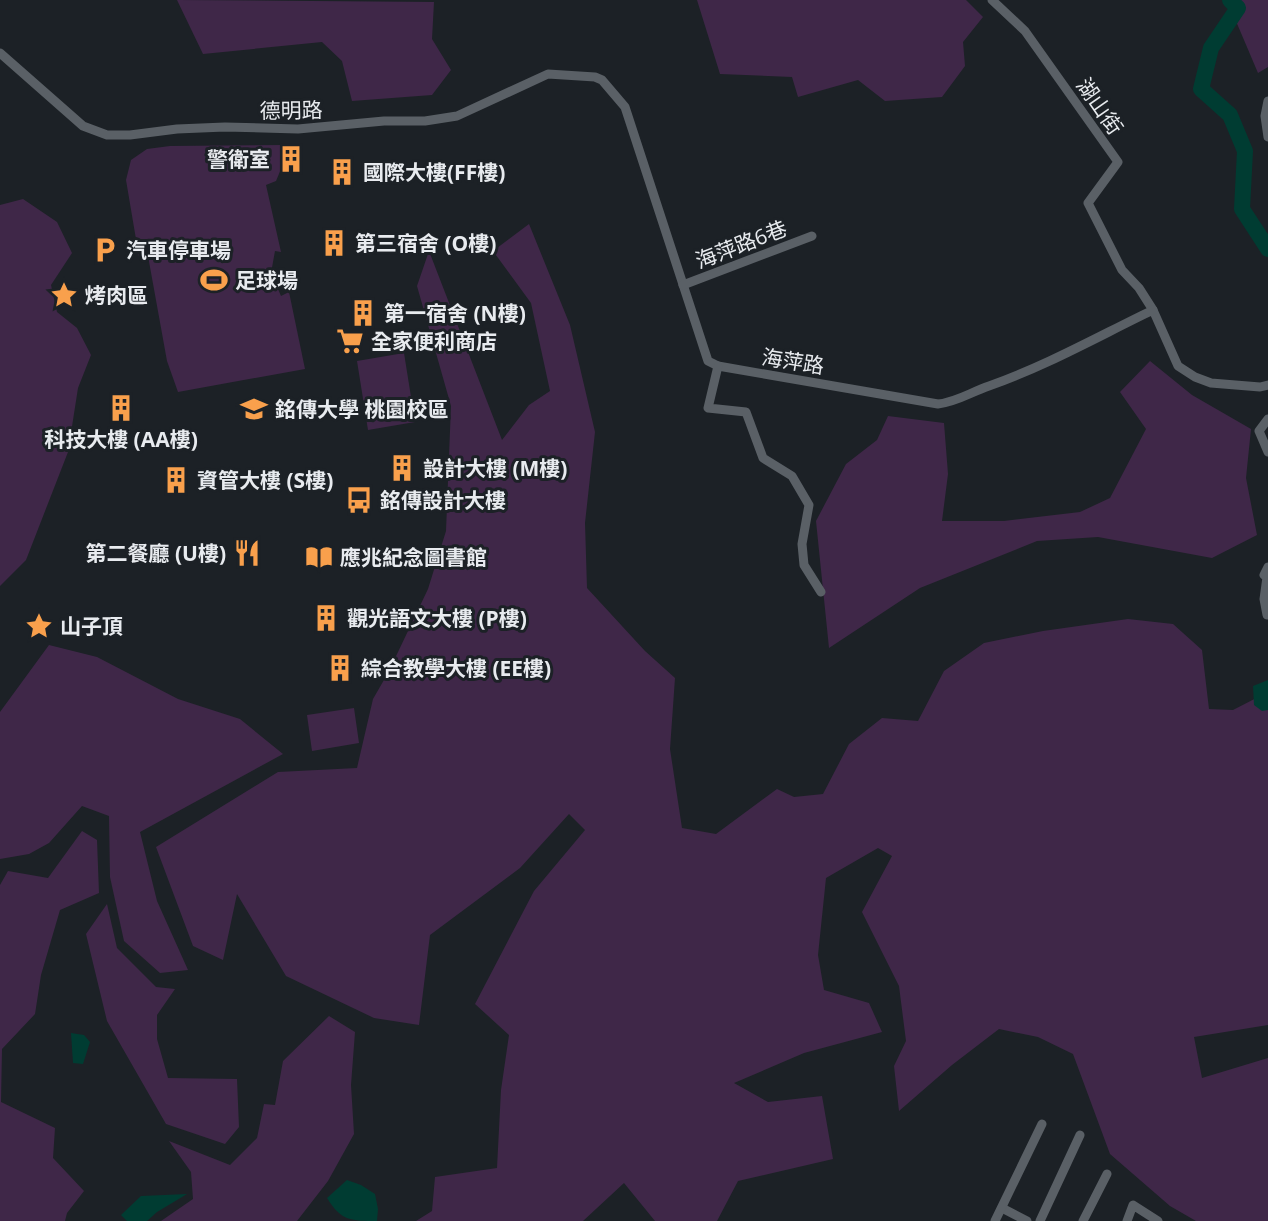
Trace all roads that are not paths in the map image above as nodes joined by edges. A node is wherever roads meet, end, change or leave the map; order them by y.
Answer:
1 (992, 0) edge
2 (0, 53) edge
3 (1268, 101) edge
4 (1268, 137) edge
5 (812, 236) dead end
6 (682, 285) junction
7 (1153, 310) junction
8 (718, 366) junction
9 (1268, 385) edge
10 (1268, 419) edge
11 (1268, 453) edge
12 (1268, 567) edge
13 (821, 592) dead end
14 (1267, 615) edge
15 (1042, 1124) dead end
16 (1080, 1135) dead end
17 (1107, 1174) dead end
18 (1002, 1208) junction
19 (995, 1221) edge
20 (1027, 1221) edge
21 (1040, 1221) edge
22 (1083, 1221) edge
23 (1127, 1221) edge
24 (1158, 1221) edge

1 - 7 street, 湖山街
2 - 6 street, 德明路
3 - 4 street
5 - 6 street, 海萍路6巷
6 - 8 street
7 - 8 street, 海萍路
7 - 9 street
8 - 13 street
10 - 11 street
12 - 14 street
15 - 18 street
16 - 21 street
17 - 22 street
18 - 19 street
18 - 20 street
23 - 24 street

